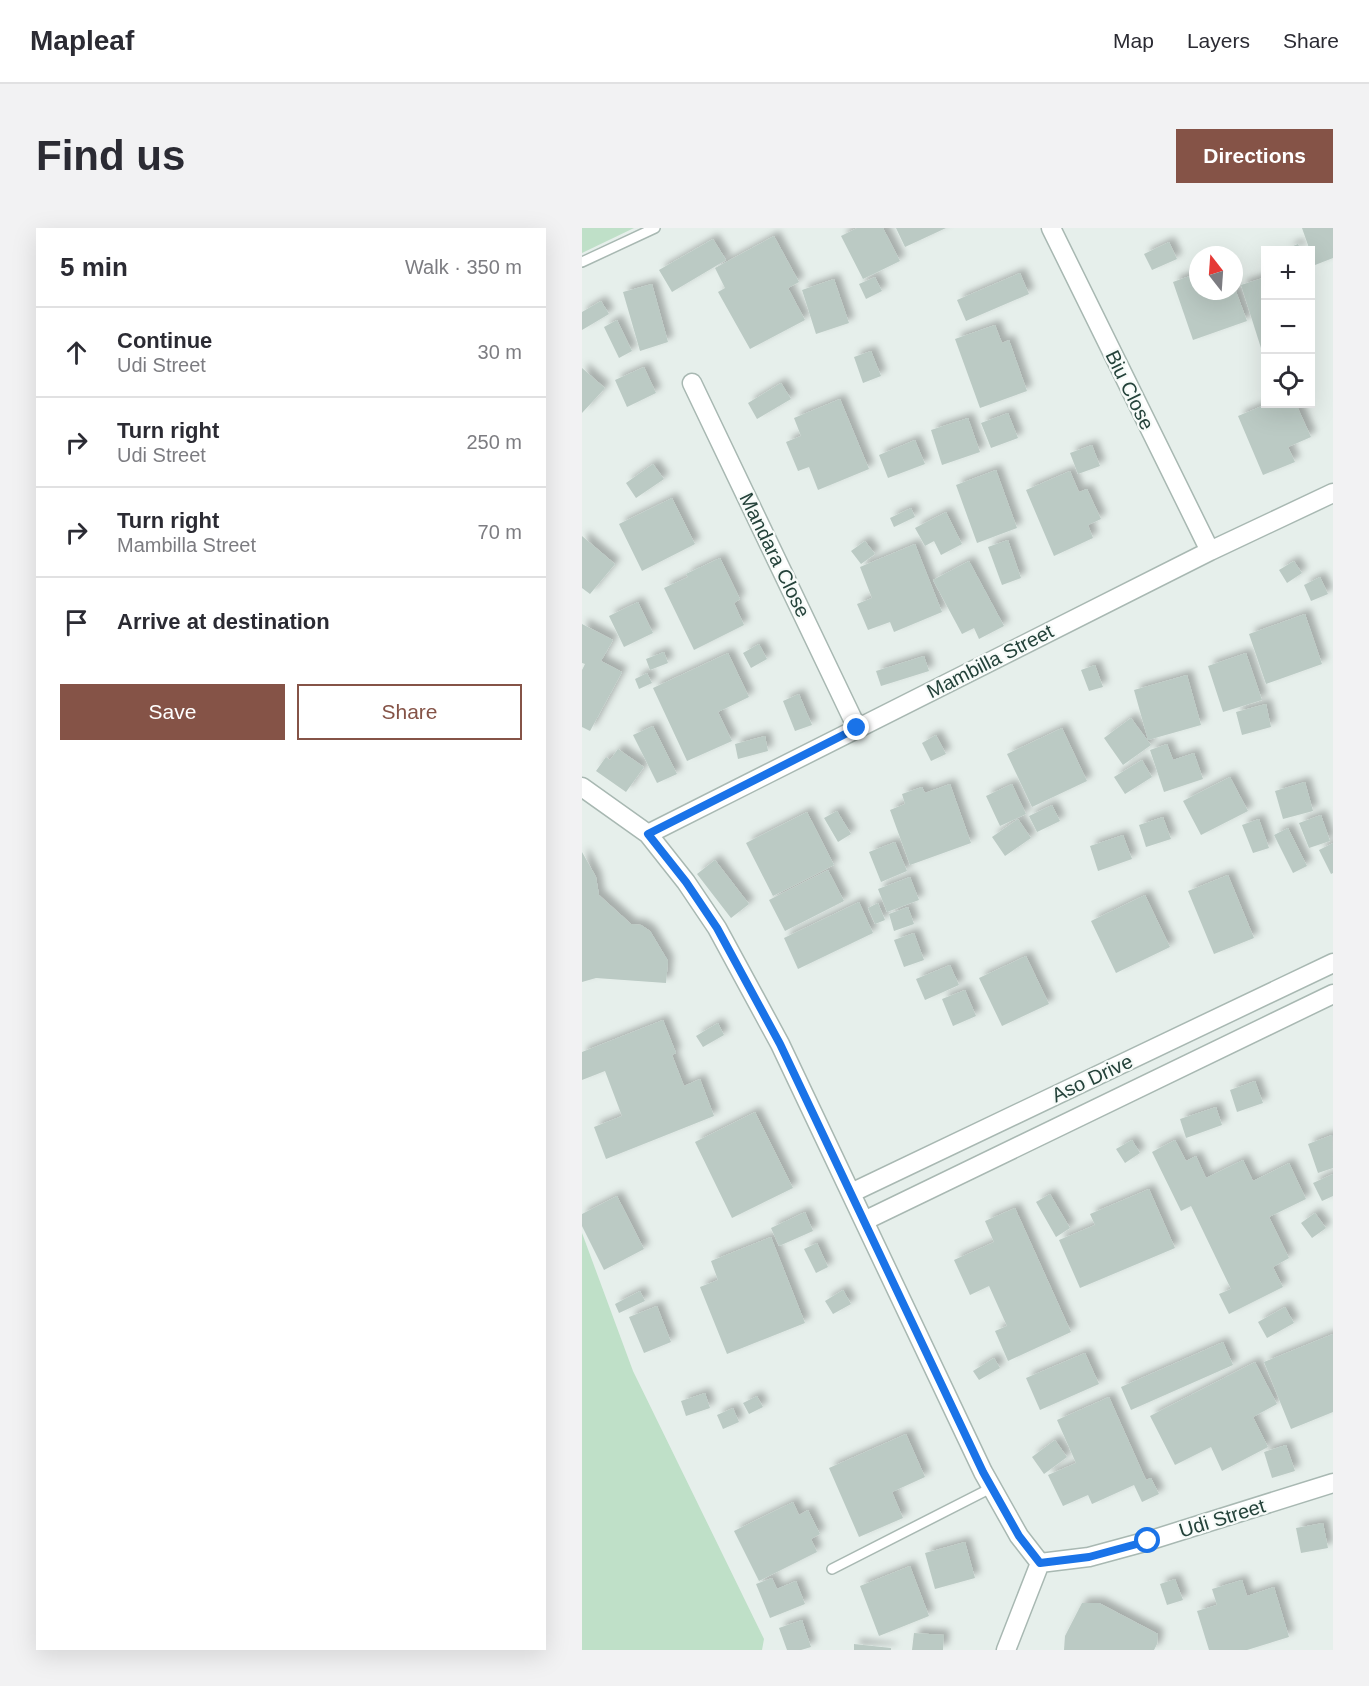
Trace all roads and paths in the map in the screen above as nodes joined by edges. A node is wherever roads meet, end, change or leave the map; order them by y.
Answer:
1 (655, 228) edge
2 (1051, 228) edge
3 (582, 262) edge
4 (692, 383) dead end
5 (1333, 493) edge
6 (1210, 551) junction
7 (857, 728) junction
8 (582, 787) edge
9 (648, 834) junction
10 (1333, 963) edge
11 (1333, 994) edge
12 (850, 1193) junction
13 (864, 1221) junction
14 (1333, 1483) edge
15 (991, 1488) junction
16 (1040, 1563) junction
17 (832, 1569) dead end
18 (1006, 1650) edge

1 - 3 lane
2 - 6 street, Biu Close
4 - 7 street, Mandara Close
5 - 6 street, Mambilla Street
6 - 7 street, Mambilla Street
7 - 9 street, Mambilla Street
8 - 9 street
9 - 12 street
10 - 12 street, Aso Drive
11 - 13 street, Aso Drive
12 - 13 street
13 - 15 street
14 - 16 street, Udi Street
15 - 16 street
15 - 17 lane
16 - 18 street

